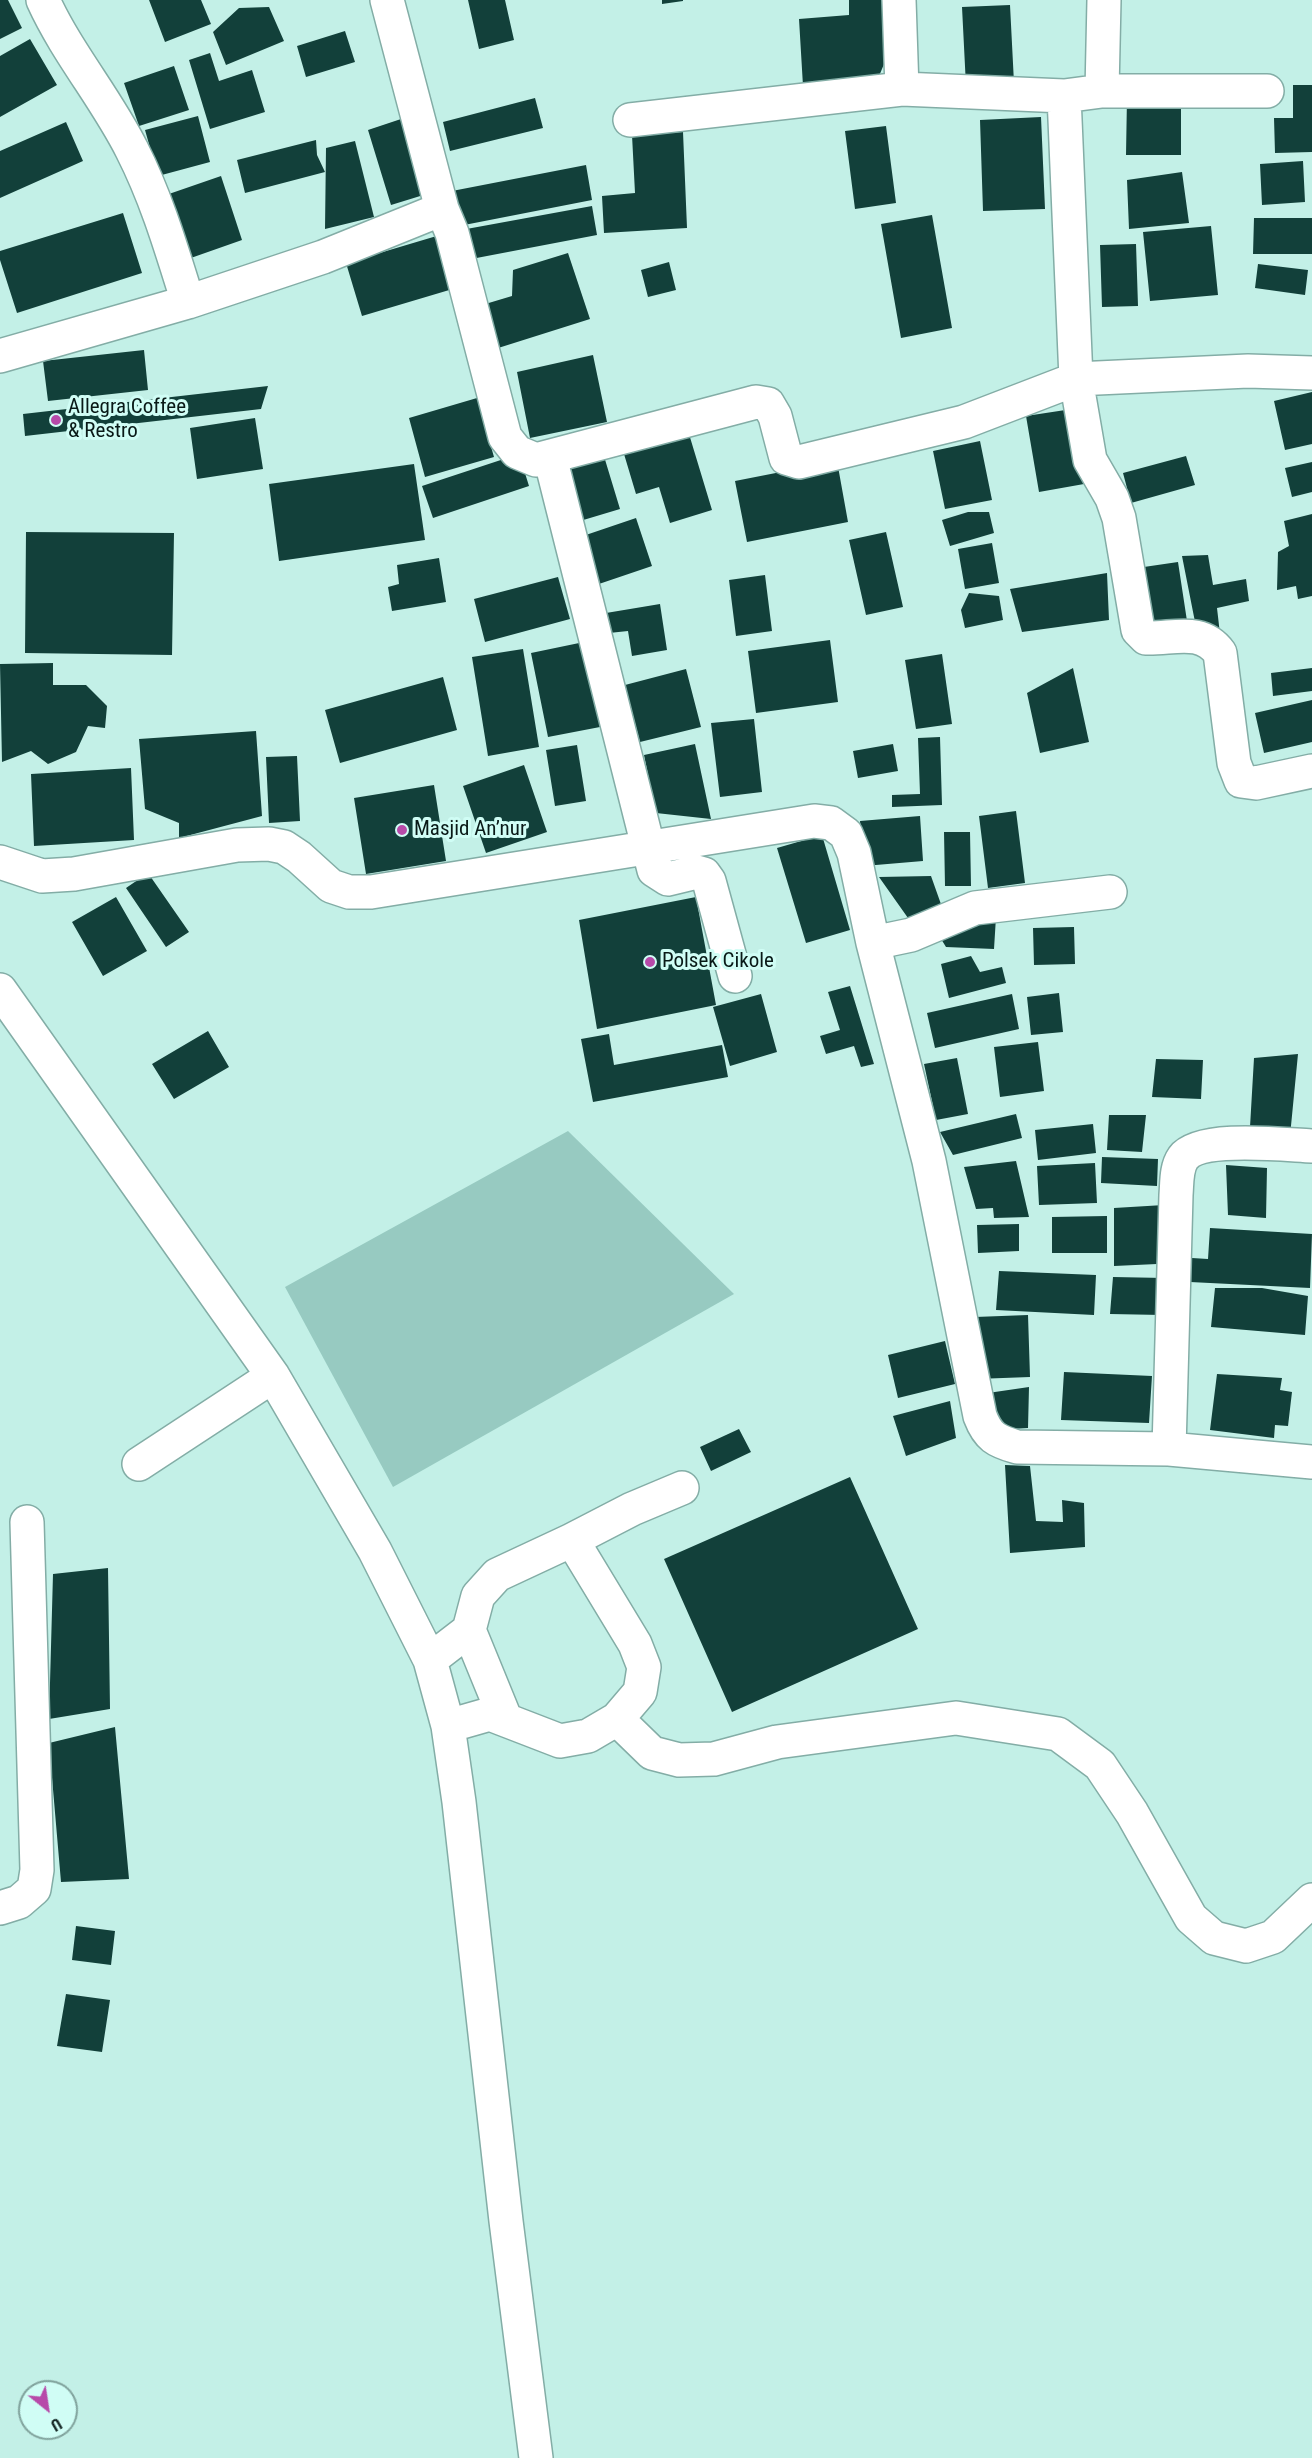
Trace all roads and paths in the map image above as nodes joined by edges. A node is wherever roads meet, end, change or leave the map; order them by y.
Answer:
1 (43, 0) edge
2 (387, 0) edge
3 (900, 0) edge
4 (1104, 0) edge
5 (902, 89) junction
6 (1102, 91) junction
7 (1267, 91) dead end
8 (1064, 96) junction
9 (630, 120) dead end
10 (442, 209) junction
11 (188, 302) junction
12 (0, 356) edge
13 (1312, 373) edge
14 (1076, 379) junction
15 (550, 457) junction
16 (1312, 771) edge
17 (651, 849) junction
18 (0, 862) edge
19 (1110, 892) dead end
20 (873, 943) junction
21 (735, 976) dead end
22 (0, 990) edge
23 (1312, 1146) edge
24 (273, 1376) junction
25 (1169, 1449) junction
26 (1312, 1462) edge
27 (138, 1464) dead end
28 (682, 1488) dead end
29 (27, 1522) dead end
30 (572, 1540) junction
31 (469, 1630) junction
32 (430, 1660) junction
33 (505, 1718) junction
34 (617, 1719) junction
35 (448, 1726) junction
36 (1312, 1900) edge
37 (0, 1908) edge
38 (536, 2458) edge

1 - 11 street
2 - 10 street
3 - 5 street
4 - 6 street
5 - 8 street
5 - 9 street
6 - 7 street
6 - 8 street
8 - 14 street
10 - 11 street
10 - 15 street
11 - 12 street
13 - 14 street
14 - 15 street
14 - 16 street
15 - 17 street
17 - 18 street
17 - 20 street
17 - 21 street
19 - 20 street
20 - 25 street
22 - 24 street
23 - 25 street
24 - 27 street
24 - 32 street
25 - 26 street
28 - 30 street
29 - 37 street
30 - 31 street
30 - 34 street
31 - 32 street
31 - 33 street
32 - 35 street
33 - 34 street
33 - 35 street
34 - 36 street
35 - 38 street

